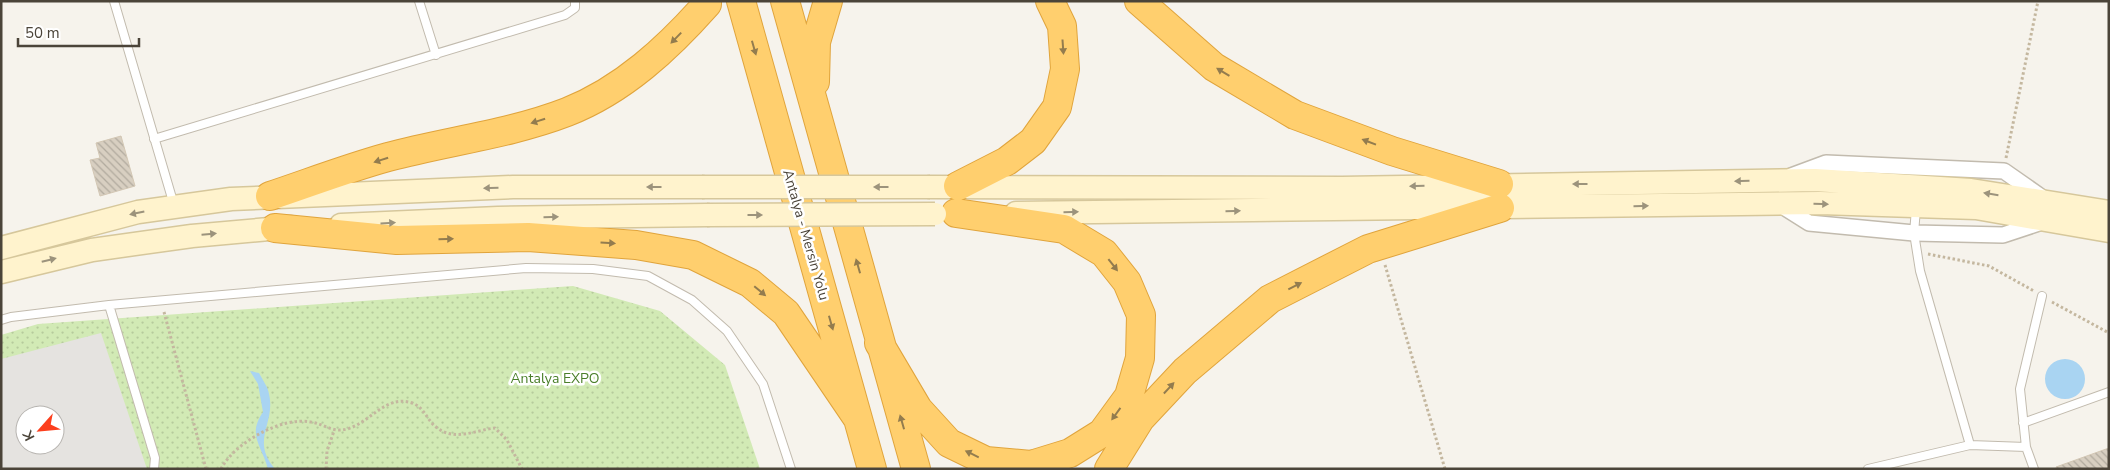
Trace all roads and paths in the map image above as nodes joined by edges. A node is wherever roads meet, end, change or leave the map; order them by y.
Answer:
1 (114, 1) edge
2 (419, 1) edge
3 (575, 1) edge
4 (707, 1) edge
5 (740, 1) edge
6 (785, 1) edge
7 (828, 1) edge
8 (1050, 1) edge
9 (1139, 1) edge
10 (2038, 1) edge
11 (436, 55) junction
12 (814, 111) junction
13 (154, 139) junction
14 (2004, 171) junction
15 (958, 186) junction
16 (1918, 187) junction
17 (270, 196) junction
18 (1499, 196) junction
19 (1779, 204) junction
20 (174, 207) junction
21 (2048, 212) junction
22 (2109, 212) edge
23 (945, 214) junction
24 (275, 228) junction
25 (2109, 231) edge
26 (1914, 233) junction
27 (1381, 245) junction
28 (1, 248) edge
29 (1917, 252) junction
30 (1, 272) edge
31 (2042, 296) junction
32 (161, 301) junction
33 (109, 305) junction
34 (1, 320) edge
35 (2109, 333) edge
36 (879, 343) junction
37 (2109, 392) edge
38 (858, 419) junction
39 (2023, 424) junction
40 (334, 431) junction
41 (1970, 445) junction
42 (2026, 447) junction
43 (154, 469) edge
44 (206, 469) edge
45 (221, 469) edge
46 (326, 469) edge
47 (522, 469) edge
48 (791, 469) edge
49 (872, 469) edge
50 (916, 469) edge
51 (1109, 469) edge
52 (1445, 469) edge
53 (1868, 469) edge
54 (2034, 469) edge

1 - 13 lane
2 - 11 lane
3 - 11 lane
4 -> 17 highway
5 -> 38 highway, Antalya - Mersin Yolu
6 - 12 highway
7 - 12 highway
8 -> 15 highway
18 -> 9 highway
10 - 14 path
11 - 13 lane
36 -> 12 highway
13 - 20 lane
14 - 16 street
14 - 21 street
15 -> 17 main road, bridge
18 -> 15 main road
16 -> 18 main road
19 -> 16 main road
16 - 21 main road
16 - 26 lane
17 - 20 main road
18 -> 19 main road
23 -> 18 main road
18 - 27 highway
19 - 26 street
20 -> 28 main road
21 - 22 main road
21 - 25 main road
21 - 26 street
24 -> 23 main road, bridge
23 -> 36 highway
30 -> 24 main road
24 -> 38 highway
26 - 29 lane
51 -> 27 highway
27 - 52 path
29 - 31 path
29 - 41 lane
31 - 35 path
31 - 39 lane
32 - 33 lane
32 - 44 path
32 - 48 lane
33 - 34 lane
33 - 43 lane
50 -> 36 highway
37 - 39 lane
38 - 49 highway, Antalya - Mersin Yolu
39 - 42 lane
40 - 45 path
40 - 46 path
40 - 47 path
41 - 42 lane
41 - 53 lane
42 - 54 lane

